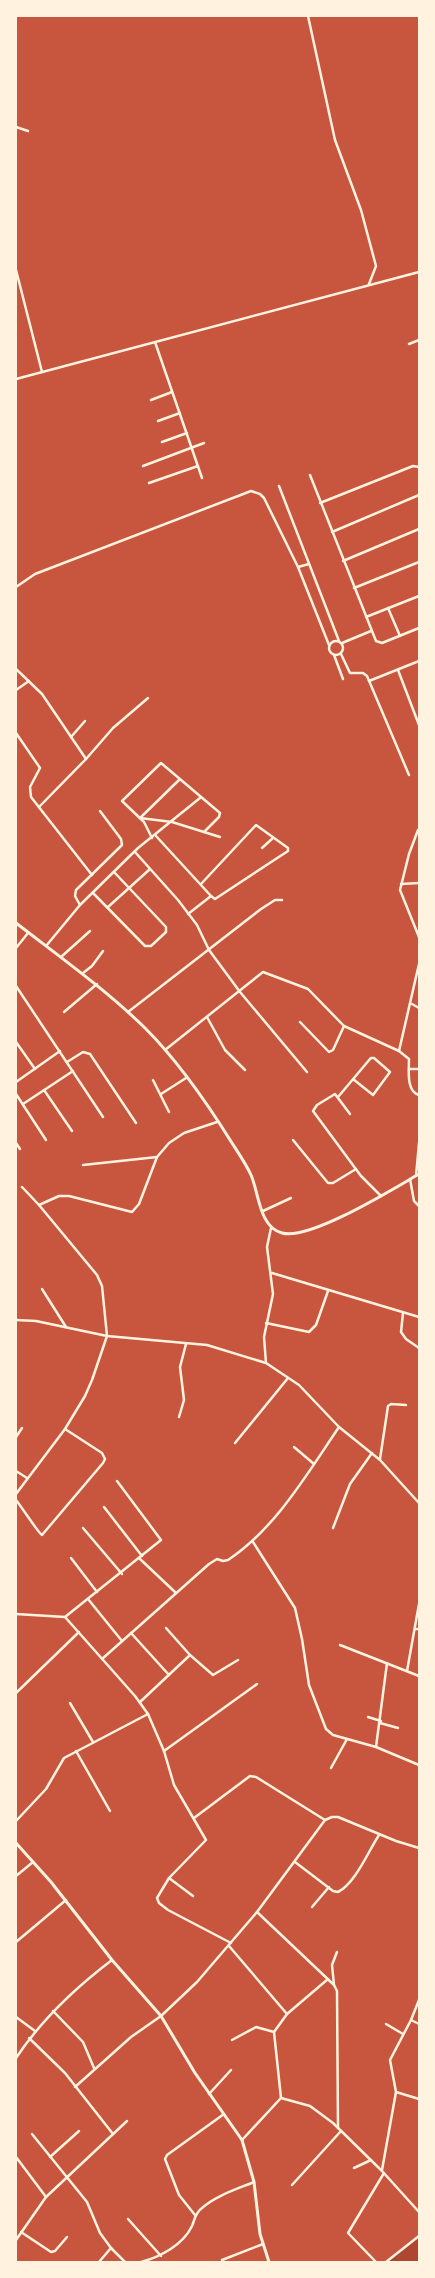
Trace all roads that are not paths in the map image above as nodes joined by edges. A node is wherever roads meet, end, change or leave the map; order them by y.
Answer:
1 (308, 16) edge
2 (16, 128) edge
3 (28, 131) dead end
4 (16, 270) edge
5 (419, 272) edge
6 (368, 285) junction
7 (419, 340) edge
8 (155, 342) junction
9 (408, 344) dead end
10 (42, 372) junction
11 (16, 379) edge
12 (172, 392) junction
13 (151, 400) dead end
14 (180, 413) junction
15 (158, 420) dead end
16 (187, 433) junction
17 (162, 442) dead end
18 (204, 443) dead end
19 (192, 448) junction
20 (143, 466) dead end
21 (198, 466) junction
22 (419, 467) edge
23 (310, 475) dead end
24 (202, 478) dead end
25 (149, 483) dead end
26 (278, 486) dead end
27 (419, 495) edge
28 (320, 503) junction
29 (419, 529) edge
30 (332, 532) junction
31 (343, 561) junction
32 (419, 562) edge
33 (309, 564) junction
34 (298, 567) junction
35 (16, 587) edge
36 (354, 588) junction
37 (419, 596) edge
38 (388, 608) junction
39 (366, 617) junction
40 (419, 628) edge
41 (371, 631) junction
42 (400, 636) junction
43 (339, 641) junction
44 (342, 643) junction
45 (329, 645) junction
46 (341, 654) junction
47 (333, 655) junction
48 (419, 661) edge
49 (16, 669) edge
50 (398, 670) junction
51 (343, 679) dead end
52 (29, 681) junction
53 (369, 681) junction
54 (16, 690) edge
55 (148, 698) dead end
56 (85, 721) dead end
57 (419, 725) edge
58 (16, 733) edge
59 (71, 737) junction
60 (86, 758) junction
61 (408, 775) dead end
62 (179, 780) junction
63 (200, 798) junction
64 (39, 807) junction
65 (100, 811) dead end
66 (140, 818) junction
67 (172, 822) junction
68 (418, 830) dead end
69 (204, 832) junction
70 (156, 836) junction
71 (220, 837) dead end
72 (152, 838) junction
73 (274, 838) junction
74 (262, 848) dead end
75 (134, 852) junction
76 (150, 869) junction
77 (114, 872) junction
78 (92, 875) junction
79 (419, 883) edge
80 (201, 884) junction
81 (401, 884) junction
82 (128, 889) junction
83 (93, 892) junction
84 (211, 896) junction
85 (282, 900) dead end
86 (80, 905) junction
87 (108, 908) junction
88 (188, 914) junction
89 (16, 923) edge
90 (90, 931) dead end
91 (28, 933) junction
92 (419, 937) edge
93 (46, 946) junction
94 (16, 948) edge
95 (210, 950) junction
96 (103, 951) dead end
97 (61, 957) junction
98 (419, 964) edge
99 (83, 973) junction
100 (97, 984) junction
101 (16, 986) edge
102 (240, 992) junction
103 (412, 1004) junction
104 (419, 1008) edge
105 (64, 1012) dead end
106 (128, 1012) junction
107 (207, 1017) junction
108 (300, 1022) dead end
109 (344, 1026) junction
110 (16, 1042) edge
111 (165, 1050) junction
112 (60, 1051) junction
113 (399, 1051) junction
114 (67, 1062) junction
115 (34, 1069) junction
116 (409, 1069) junction
117 (245, 1070) dead end
118 (419, 1070) edge
119 (73, 1071) junction
120 (307, 1072) dead end
121 (186, 1078) junction
122 (353, 1079) junction
123 (153, 1080) dead end
124 (16, 1082) edge
125 (44, 1090) junction
126 (16, 1094) edge
127 (161, 1094) junction
128 (419, 1095) edge
129 (338, 1097) junction
130 (23, 1104) junction
131 (169, 1112) dead end
132 (350, 1114) dead end
133 (103, 1117) dead end
134 (217, 1122) junction
135 (136, 1123) dead end
136 (72, 1132) dead end
137 (46, 1140) dead end
138 (293, 1140) dead end
139 (16, 1143) edge
140 (419, 1143) edge
141 (20, 1149) dead end
142 (157, 1157) junction
143 (83, 1165) dead end
144 (356, 1169) junction
145 (418, 1175) edge
146 (410, 1179) junction
147 (22, 1187) dead end
148 (381, 1196) junction
149 (291, 1198) dead end
150 (39, 1205) junction
151 (419, 1206) edge
152 (263, 1211) junction
153 (271, 1228) junction
154 (272, 1273) junction
155 (42, 1289) dead end
156 (328, 1290) junction
157 (403, 1313) junction
158 (419, 1317) edge
159 (16, 1320) edge
160 (266, 1323) junction
161 (66, 1328) junction
162 (107, 1336) junction
163 (186, 1344) junction
164 (419, 1348) edge
165 (266, 1363) junction
166 (288, 1378) junction
167 (406, 1405) dead end
168 (179, 1417) dead end
169 (339, 1427) junction
170 (22, 1428) dead end
171 (65, 1429) junction
172 (16, 1437) edge
173 (236, 1443) dead end
174 (294, 1446) dead end
175 (372, 1453) junction
176 (380, 1460) junction
177 (314, 1464) junction
178 (16, 1471) edge
179 (27, 1478) junction
180 (117, 1481) dead end
181 (16, 1494) edge
182 (16, 1500) edge
183 (419, 1503) edge
184 (104, 1507) dead end
185 (83, 1528) dead end
186 (333, 1528) dead end
187 (253, 1542) junction
188 (142, 1556) junction
189 (71, 1558) dead end
190 (140, 1559) junction
191 (122, 1574) junction
192 (97, 1592) junction
193 (176, 1593) junction
194 (88, 1599) junction
195 (419, 1604) edge
196 (16, 1614) edge
197 (65, 1617) junction
198 (166, 1628) dead end
199 (415, 1628) junction
200 (419, 1629) edge
201 (79, 1632) junction
202 (131, 1633) junction
203 (122, 1641) junction
204 (340, 1645) dead end
205 (190, 1654) junction
206 (102, 1659) junction
207 (238, 1660) dead end
208 (388, 1663) junction
209 (407, 1671) junction
210 (169, 1675) junction
211 (419, 1676) edge
212 (257, 1684) dead end
213 (16, 1693) edge
214 (140, 1702) junction
215 (70, 1703) dead end
216 (148, 1714) junction
217 (368, 1717) dead end
218 (381, 1722) junction
219 (398, 1728) dead end
220 (347, 1738) junction
221 (93, 1742) junction
222 (376, 1747) junction
223 (76, 1751) junction
224 (164, 1751) junction
225 (419, 1764) edge
226 (330, 1768) dead end
227 (110, 1811) dead end
228 (194, 1818) junction
229 (325, 1820) junction
230 (16, 1821) edge
231 (379, 1835) junction
232 (16, 1843) edge
233 (419, 1848) edge
234 (34, 1862) junction
235 (295, 1862) junction
236 (16, 1876) edge
237 (170, 1878) junction
238 (329, 1887) junction
239 (193, 1896) dead end
240 (66, 1900) junction
241 (312, 1907) dead end
242 (257, 1912) junction
243 (16, 1942) edge
244 (230, 1945) junction
245 (337, 1952) dead end
246 (112, 1960) junction
247 (328, 1980) junction
248 (334, 1985) junction
249 (419, 2000) edge
250 (53, 2011) junction
251 (287, 2014) junction
252 (161, 2016) junction
253 (16, 2017) edge
254 (411, 2020) junction
255 (386, 2024) dead end
256 (419, 2024) edge
257 (35, 2031) junction
258 (274, 2032) junction
259 (403, 2034) junction
260 (29, 2038) junction
261 (232, 2040) dead end
262 (16, 2058) edge
263 (94, 2068) junction
264 (231, 2070) dead end
265 (75, 2086) junction
266 (396, 2092) junction
267 (209, 2095) junction
268 (281, 2098) junction
269 (419, 2099) edge
270 (224, 2114) junction
271 (128, 2121) dead end
272 (338, 2128) junction
273 (79, 2131) dead end
274 (341, 2131) junction
275 (32, 2134) dead end
276 (113, 2134) junction
277 (242, 2140) junction
278 (16, 2157) edge
279 (50, 2157) junction
280 (371, 2160) junction
281 (354, 2168) dead end
282 (383, 2172) junction
283 (68, 2178) junction
284 (254, 2182) junction
285 (292, 2185) dead end
286 (46, 2197) junction
287 (419, 2212) edge
288 (195, 2215) junction
289 (128, 2219) dead end
290 (22, 2232) junction
291 (419, 2236) edge
292 (67, 2237) dead end
293 (16, 2240) edge
294 (263, 2244) junction
295 (111, 2248) junction
296 (161, 2256) junction
297 (222, 2260) dead end
298 (99, 2262) edge
299 (125, 2262) edge
300 (141, 2262) edge
301 (269, 2262) edge
302 (376, 2262) edge
303 (386, 2262) edge

1 - 6 street
2 - 3 street
4 - 10 street
5 - 6 street
6 - 8 street
7 - 9 street
8 - 10 street
8 - 12 street
10 - 11 street
12 - 13 street
12 - 14 street
14 - 15 street
14 - 16 street
16 - 17 street
16 - 19 street
18 - 19 street
19 - 20 street
19 - 21 street
21 - 24 street
21 - 25 street
22 - 28 street
23 - 28 street
26 - 33 street
27 - 30 street
28 - 30 street
29 - 31 street
30 - 31 street
31 - 36 street
32 - 36 street
33 - 34 street
33 - 43 street
34 - 35 street
34 - 45 street
36 - 39 street
37 - 38 street
38 - 39 street
38 - 42 street
39 - 41 street
40 - 42 street
41 - 42 street
41 - 44 street
43 - 44 street
43 - 45 street
44 - 46 street
45 - 47 street
46 - 47 street
46 - 53 street
47 - 51 street
48 - 50 street
49 - 52 street
50 - 53 street
50 - 57 street
52 - 54 street
52 - 59 street
53 - 61 street
55 - 60 street
56 - 59 street
58 - 64 street
59 - 60 street
60 - 64 street
62 - 63 street
62 - 66 street
62 - 66 street
63 - 67 street
63 - 69 street
64 - 78 street
65 - 78 street
66 - 67 street
66 - 72 street
67 - 69 street
67 - 70 street
68 - 81 street
69 - 71 street
70 - 72 street
70 - 80 street
72 - 75 street
73 - 74 street
73 - 80 street
73 - 84 street
75 - 76 street
75 - 77 street
76 - 82 street
76 - 88 street
77 - 82 street
77 - 83 street
78 - 86 street
79 - 81 street
80 - 84 street
81 - 92 street
82 - 87 street
82 - 87 street
83 - 86 street
83 - 87 street
84 - 88 street
85 - 95 street
86 - 93 street
88 - 95 street
89 - 91 street
90 - 97 street
91 - 93 street
91 - 94 street
93 - 97 street
95 - 102 street
95 - 106 street
96 - 99 street
97 - 99 street
98 - 103 street
99 - 100 street
100 - 105 street
100 - 106 street
101 - 112 street
102 - 107 street
102 - 109 street
102 - 120 street
103 - 104 street
103 - 113 street
106 - 111 street
107 - 111 street
107 - 117 street
108 - 109 street
109 - 113 street
110 - 115 street
111 - 121 street
112 - 114 street
112 - 115 street
113 - 116 street
114 - 119 street
114 - 135 street
115 - 124 street
116 - 118 street
116 - 128 street
119 - 125 street
119 - 133 street
121 - 127 street
121 - 134 street
122 - 122 street
122 - 129 street
123 - 127 street
125 - 130 street
125 - 136 street
126 - 130 street
127 - 131 street
129 - 132 street
129 - 144 street
130 - 137 street
134 - 142 street
134 - 152 street
138 - 144 street
139 - 141 street
140 - 145 street
142 - 143 street
142 - 150 street
144 - 148 street
145 - 146 street
146 - 148 street
146 - 151 street
147 - 150 street
148 - 153 street
149 - 152 street
150 - 162 street
152 - 153 street
153 - 154 street
154 - 156 street
154 - 160 street
155 - 161 street
156 - 157 street
156 - 160 street
157 - 158 street
157 - 164 street
159 - 161 street
160 - 165 street
161 - 162 street
162 - 163 street
162 - 171 street
163 - 165 street
163 - 168 street
165 - 166 street
166 - 169 street
166 - 173 street
167 - 176 street
169 - 175 street
169 - 177 street
170 - 172 street
171 - 179 street
171 - 182 street
174 - 177 street
175 - 176 street
175 - 186 street
176 - 183 street
177 - 187 street
178 - 179 street
179 - 181 street
180 - 188 street
184 - 188 street
185 - 191 street
187 - 193 street
187 - 220 street
188 - 190 street
189 - 192 street
190 - 191 street
190 - 193 street
191 - 192 street
192 - 194 street
193 - 202 street
194 - 197 street
194 - 203 street
195 - 199 street
196 - 197 street
197 - 201 street
198 - 205 street
199 - 200 street
199 - 209 street
201 - 206 street
201 - 213 street
202 - 203 street
202 - 210 street
203 - 206 street
204 - 208 street
205 - 207 street
205 - 210 street
206 - 214 street
208 - 209 street
208 - 218 street
209 - 211 street
210 - 214 street
212 - 224 street
214 - 216 street
215 - 221 street
216 - 221 street
216 - 224 street
217 - 218 street
218 - 219 street
218 - 222 street
220 - 222 street
220 - 226 street
221 - 223 street
222 - 225 street
223 - 227 street
223 - 230 street
224 - 228 street
228 - 229 street
228 - 237 street
229 - 231 street
229 - 235 street
231 - 233 street
231 - 238 street
232 - 234 street
234 - 236 street
234 - 240 street
235 - 238 street
235 - 242 street
237 - 239 street
237 - 244 street
238 - 241 street
240 - 243 street
240 - 246 street
242 - 244 street
242 - 247 street
244 - 251 street
244 - 252 street
245 - 248 street
246 - 250 street
246 - 252 street
247 - 248 street
247 - 251 street
248 - 272 street
249 - 254 street
250 - 257 street
250 - 263 street
251 - 258 street
252 - 263 street
252 - 267 street
253 - 257 street
254 - 256 street
254 - 259 street
255 - 259 street
257 - 260 street
258 - 261 street
258 - 268 street
259 - 266 street
260 - 262 street
260 - 265 street
263 - 265 street
264 - 267 street
265 - 276 street
266 - 269 street
266 - 282 street
267 - 270 street
268 - 272 street
268 - 277 street
270 - 277 street
270 - 288 street
271 - 276 street
272 - 274 street
273 - 279 street
274 - 280 street
274 - 285 street
275 - 279 street
276 - 283 street
277 - 284 street
278 - 286 street
279 - 283 street
280 - 281 street
280 - 282 street
282 - 287 street
282 - 302 street
283 - 286 street
283 - 295 street
284 - 288 street
284 - 294 street
286 - 290 street
288 - 296 street
289 - 296 street
290 - 292 street
290 - 293 street
291 - 303 street
294 - 297 street
294 - 301 street
295 - 298 street
295 - 299 street
296 - 300 street

